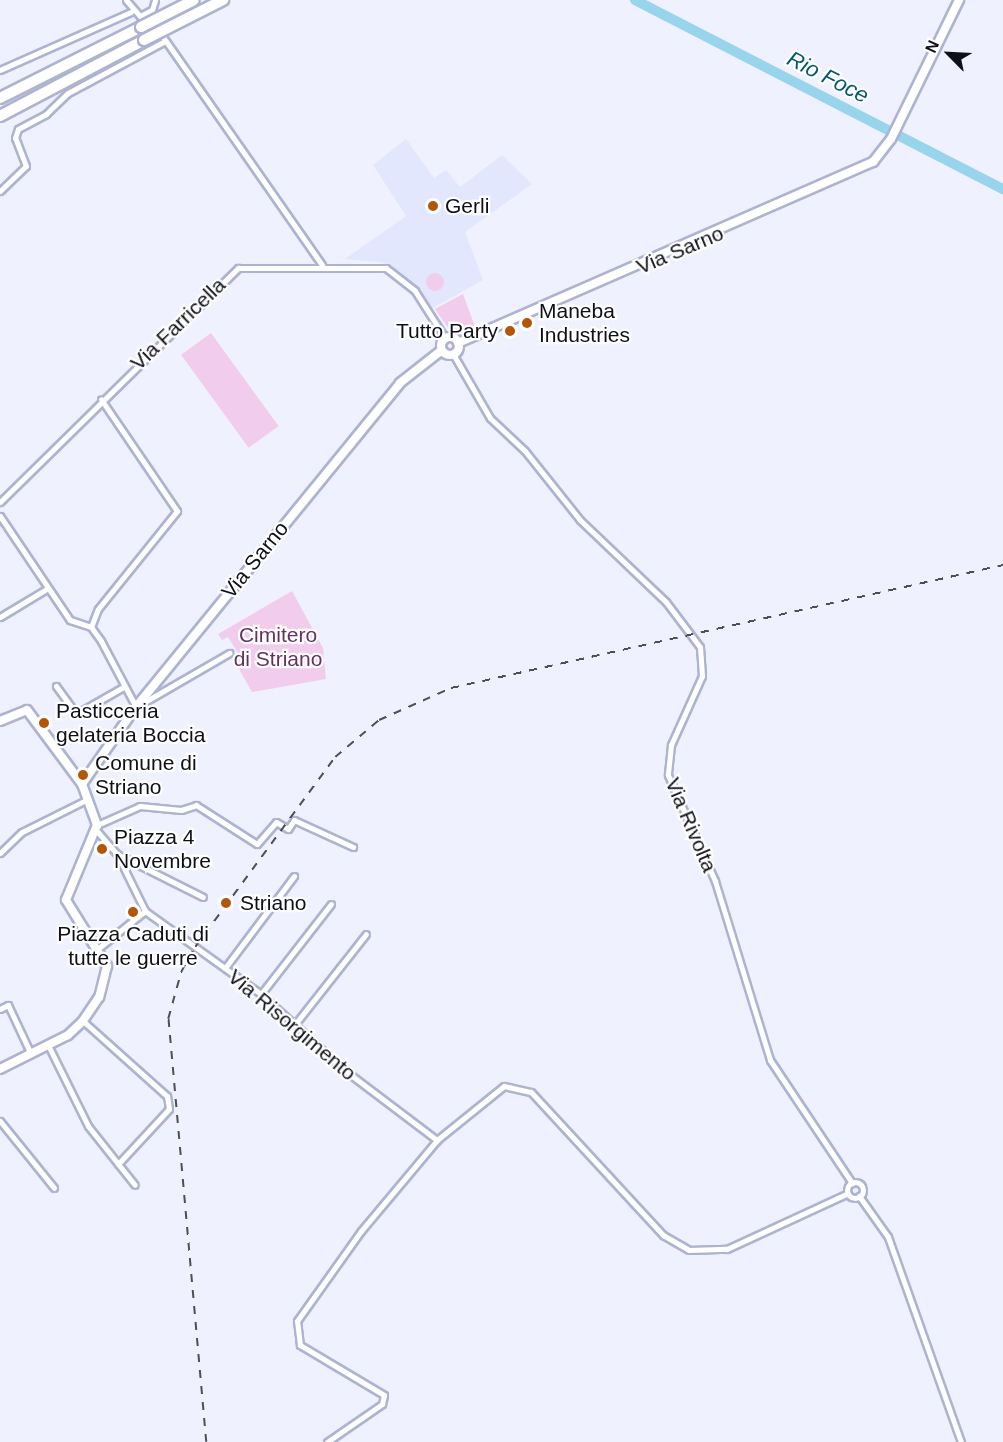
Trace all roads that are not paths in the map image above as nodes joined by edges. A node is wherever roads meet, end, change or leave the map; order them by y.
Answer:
1 (126, 0) edge
2 (155, 0) edge
3 (194, 0) edge
4 (223, 0) edge
5 (959, 0) edge
6 (131, 12) junction
7 (147, 14) junction
8 (163, 42) junction
9 (0, 70) edge
10 (0, 98) edge
11 (0, 116) edge
12 (0, 191) edge
13 (322, 265) junction
14 (445, 338) junction
15 (458, 343) junction
16 (442, 350) junction
17 (453, 354) junction
18 (101, 399) junction
19 (0, 502) edge
20 (0, 516) edge
21 (48, 588) junction
22 (0, 617) edge
23 (91, 627) junction
24 (229, 653) dead end
25 (56, 686) dead end
26 (125, 686) junction
27 (136, 707) junction
28 (0, 721) edge
29 (82, 784) junction
30 (88, 799) junction
31 (96, 828) junction
32 (353, 847) dead end
33 (0, 853) edge
34 (117, 854) junction
35 (294, 876) dead end
36 (203, 897) dead end
37 (331, 904) dead end
38 (145, 911) junction
39 (366, 934) dead end
40 (100, 947) junction
41 (225, 968) junction
42 (261, 994) junction
43 (0, 1009) edge
44 (83, 1021) junction
45 (296, 1023) junction
46 (48, 1045) junction
47 (30, 1052) junction
48 (0, 1069) edge
49 (0, 1121) edge
50 (437, 1140) junction
51 (118, 1164) junction
52 (852, 1183) junction
53 (135, 1185) dead end
54 (54, 1188) dead end
55 (848, 1193) junction
56 (859, 1196) junction
57 (327, 1442) edge
58 (961, 1442) edge

1 - 6 street
2 - 7 street
3 - 10 highway, bridge
4 - 11 highway, bridge
5 - 15 main road, Via Sarno
6 - 7 street
6 - 9 street
7 - 8 street
8 - 12 street
8 - 13 street
13 - 14 street, Via Farricella
13 - 18 street, Via Farricella
14 - 15 main road
14 - 16 main road
15 - 17 main road
16 - 17 main road
16 - 27 main road, Via Sarno
17 - 52 street, Via Rivolta
18 - 19 street, Via Farricella
18 - 23 street
20 - 21 street
21 - 22 street
21 - 23 street
23 - 26 street
24 - 27 street
25 - 26 street
26 - 27 street
27 - 29 main road, Via Sarno
28 - 29 main road, Via Risorgimento
29 - 30 main road, Via Risorgimento
30 - 31 main road, Via Risorgimento
30 - 33 street
31 - 32 street
31 - 34 street, Via Risorgimento
31 - 40 main road
34 - 36 street
34 - 38 street, Via Risorgimento
35 - 41 street
37 - 42 street
38 - 40 street
38 - 41 street, Via Risorgimento
39 - 45 street
40 - 44 main road
41 - 42 street, Via Risorgimento
42 - 45 street, Via Risorgimento
43 - 47 street
44 - 46 main road
44 - 51 street
45 - 50 street, Via Risorgimento
46 - 47 main road
46 - 51 street
47 - 48 main road
49 - 54 street
50 - 55 street
50 - 57 street
51 - 53 street
52 - 55 street
52 - 56 street, Via Rivolta
55 - 56 street
56 - 58 street

